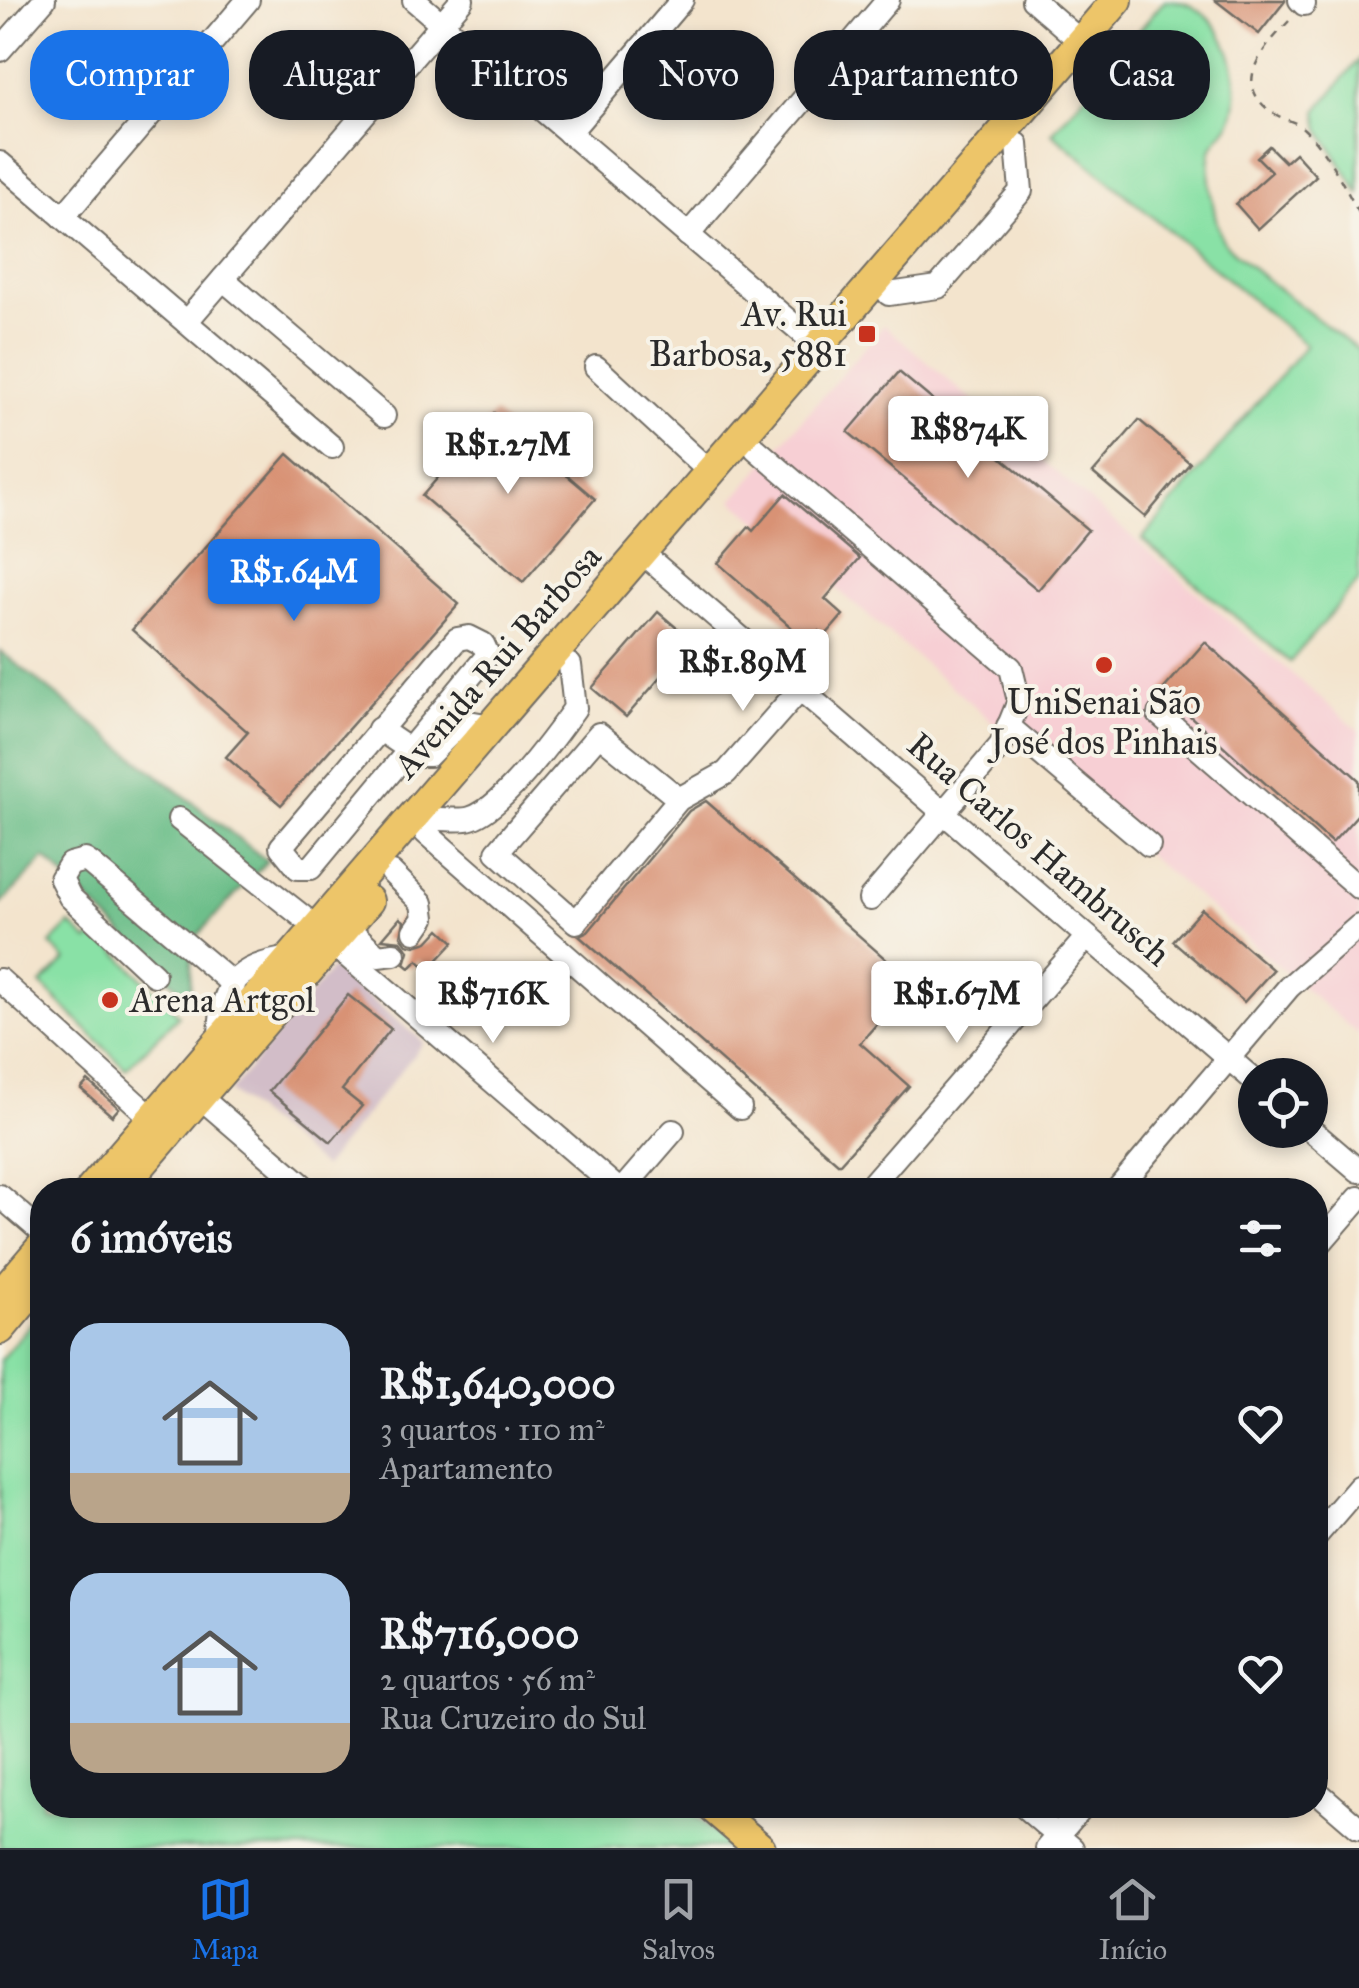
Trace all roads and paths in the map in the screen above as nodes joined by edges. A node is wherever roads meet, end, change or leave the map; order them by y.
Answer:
1 (44, 0) edge
2 (248, 0) edge
3 (414, 0) edge
4 (462, 0) edge
5 (682, 0) edge
6 (888, 0) edge
7 (1032, 0) edge
8 (1117, 0) edge
9 (1142, 0) edge
10 (1302, 2) edge
11 (442, 24) junction
12 (1099, 30) edge
13 (1108, 30) edge
14 (1073, 35) edge
15 (0, 50) edge
16 (1073, 65) edge
17 (1073, 68) edge
18 (569, 133) junction
19 (0, 164) edge
20 (1359, 214) edge
21 (62, 217) junction
22 (688, 234) junction
23 (223, 279) junction
24 (186, 322) junction
25 (818, 346) junction
26 (596, 367) dead end
27 (384, 416) dead end
28 (332, 448) dead end
29 (756, 448) junction
30 (710, 472) junction
31 (648, 559) junction
32 (570, 665) junction
33 (800, 690) junction
34 (1159, 714) dead end
35 (491, 726) junction
36 (380, 729) junction
37 (1005, 735) junction
38 (550, 742) junction
39 (410, 750) junction
40 (574, 762) junction
41 (679, 800) junction
42 (943, 813) junction
43 (179, 818) dead end
44 (432, 826) junction
45 (1149, 845) dead end
46 (280, 847) junction
47 (392, 873) junction
48 (253, 877) junction
49 (1359, 888) edge
50 (870, 899) dead end
51 (1359, 926) edge
52 (415, 931) dead end
53 (332, 932) junction
54 (1087, 937) junction
55 (394, 954) dead end
56 (291, 958) junction
57 (154, 975) dead end
58 (0, 980) edge
59 (234, 984) junction
60 (220, 1041) junction
61 (1228, 1058) junction
62 (1238, 1067) edge
63 (200, 1097) junction
64 (740, 1108) dead end
65 (153, 1119) junction
66 (673, 1132) dead end
67 (1328, 1144) edge
68 (1359, 1171) edge
69 (102, 1178) edge
70 (130, 1178) edge
71 (294, 1178) edge
72 (607, 1178) edge
73 (631, 1178) edge
74 (877, 1178) edge
75 (1127, 1178) edge
76 (0, 1196) edge
77 (1359, 1198) edge
78 (30, 1222) edge
79 (1328, 1234) edge
80 (30, 1261) edge
81 (30, 1294) edge
82 (0, 1296) edge
83 (0, 1329) edge
84 (1359, 1486) edge
85 (1328, 1522) edge
86 (1328, 1801) edge
87 (725, 1818) edge
88 (1034, 1818) edge
89 (1076, 1818) edge
90 (1359, 1828) edge
91 (1059, 1844) edge
92 (760, 1848) edge

1 - 15 street
2 - 21 street
3 - 11 street
4 - 11 street
5 - 18 street
6 - 22 street
7 - 14 street
8 - 12 main road, Avenida Rui Barbosa
9 - 13 main road, Avenida Rui Barbosa
10 - 20 path
11 - 18 street
11 - 23 street
16 - 25 main road, Avenida Rui Barbosa
17 - 29 main road, Avenida Rui Barbosa
18 - 22 street
19 - 21 street
21 - 24 street
22 - 25 street
23 - 24 street
23 - 27 street
24 - 28 street
25 - 30 main road, Avenida Rui Barbosa
26 - 30 street
29 - 31 main road, Avenida Rui Barbosa
29 - 37 street
30 - 31 main road, Avenida Rui Barbosa
31 - 32 main road, Avenida Rui Barbosa
31 - 33 street, Rua Carlos Hambrusch
31 - 35 main road, Avenida Rui Barbosa
32 - 38 street
32 - 44 main road, Avenida Rui Barbosa
33 - 41 street
33 - 42 street, Rua Carlos Hambrusch
34 - 49 street
35 - 39 street
35 - 53 main road, Avenida Rui Barbosa
36 - 39 street
36 - 39 street
36 - 46 street
37 - 42 street
37 - 45 street
38 - 40 street
38 - 44 street
39 - 46 street
40 - 41 street
40 - 41 street
42 - 50 street
42 - 54 street, Rua Carlos Hambrusch
43 - 48 street
44 - 47 main road, Avenida Rui Barbosa
44 - 64 street
46 - 48 street
47 - 52 street
47 - 53 main road, Avenida Rui Barbosa
48 - 53 street
51 - 61 street
53 - 55 street
53 - 56 main road, Avenida Rui Barbosa
53 - 63 main road, Avenida Rui Barbosa
53 - 72 street
54 - 61 street, Rua Carlos Hambrusch
54 - 74 street
56 - 59 street
56 - 60 main road, Avenida Rui Barbosa
57 - 59 street
58 - 65 street
59 - 60 street
60 - 65 main road, Avenida Rui Barbosa
61 - 62 street, Rua Carlos Hambrusch
61 - 75 street
63 - 70 main road, Avenida Rui Barbosa
63 - 71 street
65 - 69 main road, Avenida Rui Barbosa
66 - 73 street
67 - 68 street
76 - 78 street
77 - 79 street
80 - 82 main road
81 - 83 main road
84 - 85 street
86 - 90 street
87 - 92 main road
88 - 91 street
89 - 91 street

